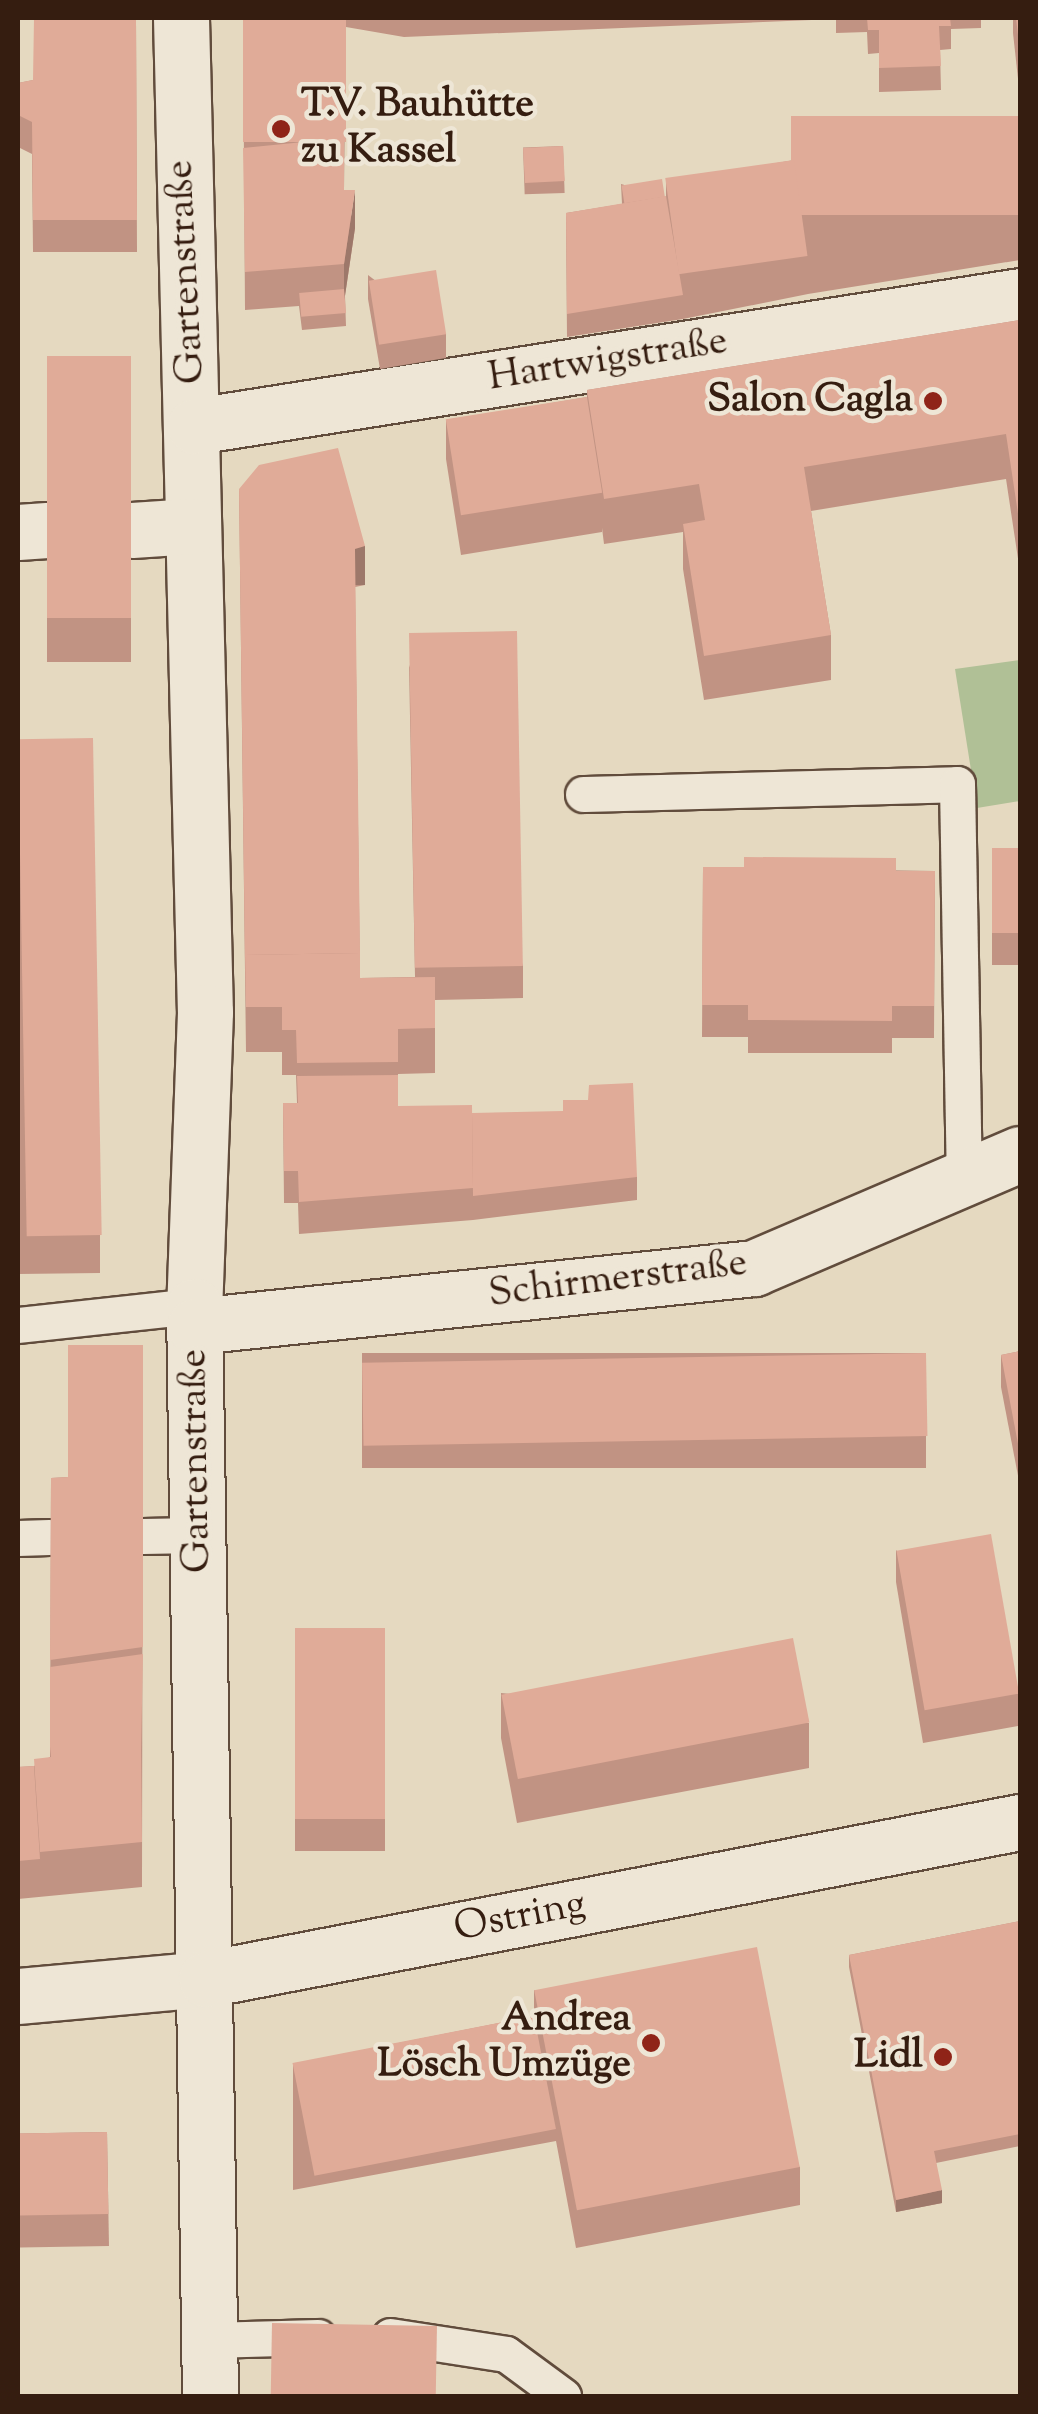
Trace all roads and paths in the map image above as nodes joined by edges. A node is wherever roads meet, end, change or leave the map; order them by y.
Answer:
1 (180, 18) edge
2 (1020, 296) edge
3 (195, 426) junction
4 (192, 526) junction
5 (132, 530) edge
6 (583, 794) dead end
7 (1020, 1154) edge
8 (964, 1178) junction
9 (194, 1316) junction
10 (18, 1325) edge
11 (142, 1536) edge
12 (198, 1536) junction
13 (1020, 1822) edge
14 (206, 1979) junction
15 (18, 1996) edge
16 (210, 2340) junction
17 (210, 2396) edge
18 (563, 2396) edge

1 - 3 street, Gartenstraße
2 - 3 street, Hartwigstraße
3 - 4 street, Gartenstraße
4 - 5 street
4 - 9 street, Gartenstraße
6 - 8 lane
7 - 8 street, Schirmerstraße
8 - 9 street, Schirmerstraße
9 - 10 lane
9 - 12 street, Gartenstraße
11 - 12 lane
12 - 14 street, Gartenstraße
13 - 14 street, Ostring
14 - 15 street, Ostring
14 - 16 street, Gartenstraße
16 - 17 street, Gartenstraße
16 - 18 lane

